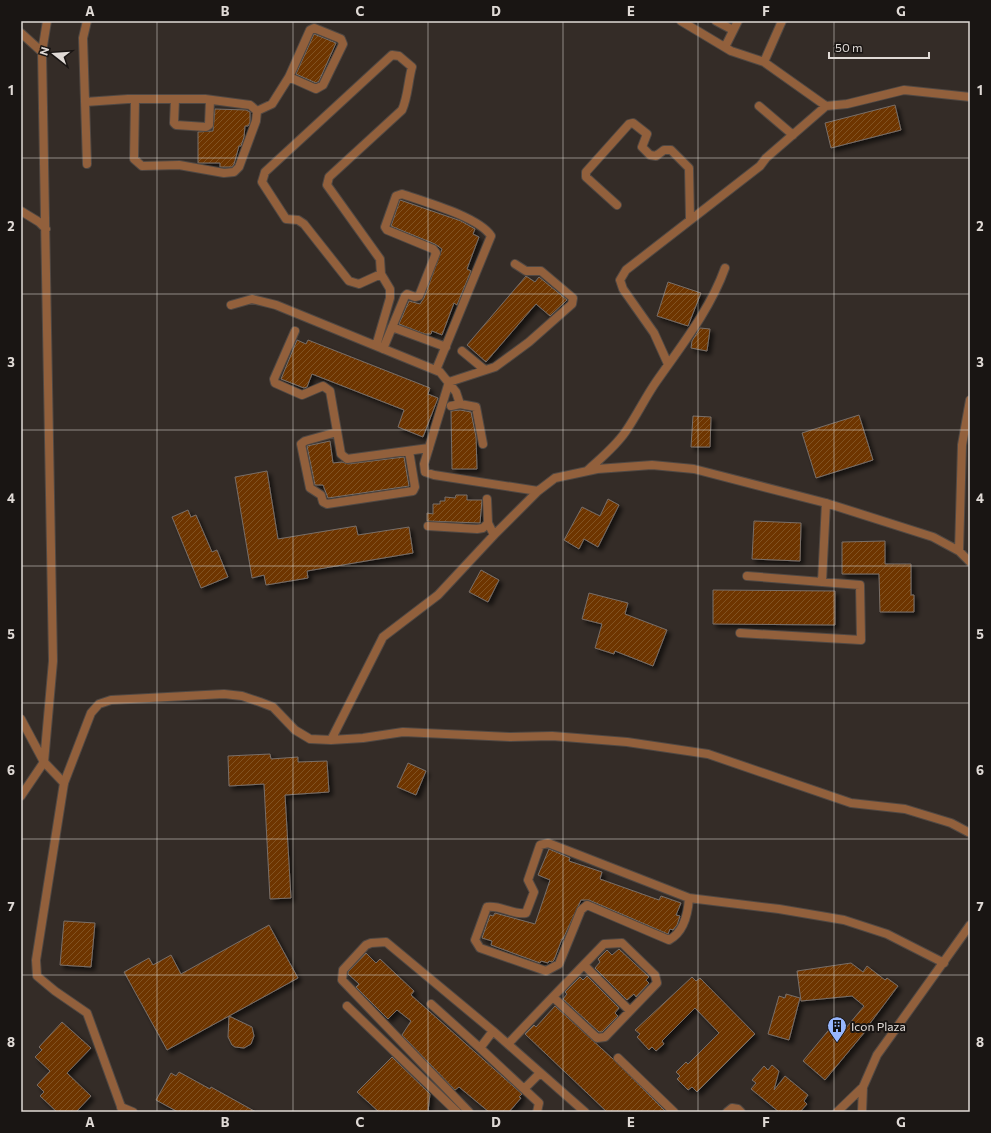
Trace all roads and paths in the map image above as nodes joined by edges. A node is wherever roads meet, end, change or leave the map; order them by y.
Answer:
1 (47, 21) edge
2 (88, 21) edge
3 (681, 21) edge
4 (716, 21) edge
5 (738, 21) edge
6 (782, 21) edge
7 (733, 30) junction
8 (21, 33) edge
9 (725, 47) junction
10 (42, 52) junction
11 (764, 62) junction
12 (289, 77) junction
13 (970, 97) edge
14 (135, 99) junction
15 (176, 99) junction
16 (210, 100) junction
17 (85, 102) junction
18 (759, 106) dead end
19 (826, 106) junction
20 (257, 111) junction
21 (793, 135) junction
22 (87, 164) dead end
23 (617, 204) dead end
24 (21, 211) edge
25 (690, 219) junction
26 (46, 229) junction
27 (515, 264) dead end
28 (725, 268) dead end
29 (380, 274) junction
30 (231, 305) dead end
31 (392, 327) junction
32 (295, 331) dead end
33 (380, 348) junction
34 (446, 348) junction
35 (462, 351) dead end
36 (668, 364) junction
37 (436, 370) junction
38 (485, 370) junction
39 (449, 382) junction
40 (970, 400) edge
41 (460, 404) junction
42 (451, 406) dead end
43 (337, 432) junction
44 (483, 444) dead end
45 (429, 448) junction
46 (409, 451) junction
47 (587, 471) junction
48 (538, 491) junction
49 (487, 499) dead end
50 (826, 503) junction
51 (488, 523) junction
52 (428, 526) dead end
53 (494, 535) junction
54 (959, 551) junction
55 (970, 562) edge
56 (747, 576) dead end
57 (822, 582) junction
58 (740, 633) dead end
59 (21, 718) edge
60 (331, 740) junction
61 (44, 762) junction
62 (64, 783) junction
63 (21, 796) edge
64 (970, 832) edge
65 (689, 898) junction
66 (970, 925) edge
67 (967, 935) edge
68 (944, 963) junction
69 (584, 965) junction
70 (553, 997) junction
71 (431, 1004) dead end
72 (347, 1006) dead end
73 (630, 1011) junction
74 (493, 1031) junction
75 (508, 1044) junction
76 (480, 1048) junction
77 (618, 1058) dead end
78 (540, 1072) junction
79 (863, 1087) junction
80 (524, 1089) junction
81 (122, 1110) edge
82 (133, 1112) edge
83 (456, 1112) edge
84 (469, 1112) edge
85 (537, 1112) edge
86 (585, 1112) edge
87 (674, 1112) edge
88 (728, 1112) edge
89 (741, 1112) edge
90 (837, 1112) edge
91 (862, 1112) edge

1 - 10 street
2 - 17 street
3 - 9 street
4 - 7 street
5 - 7 street
6 - 11 street
7 - 9 street
8 - 10 street
9 - 11 street
10 - 26 street
11 - 19 street
12 - 12 street
12 - 20 street
13 - 19 street
14 - 15 street
14 - 17 street
14 - 20 street
15 - 16 street
15 - 16 street
16 - 20 street
17 - 22 street
18 - 21 street
19 - 21 street
21 - 25 street
23 - 25 street
24 - 26 street
25 - 36 street
26 - 61 street
27 - 38 street
28 - 36 street
29 - 29 street
29 - 33 street
30 - 33 street
31 - 33 street
31 - 34 street
31 - 34 street
32 - 43 street
33 - 37 street
34 - 37 street
35 - 38 street
36 - 47 street
37 - 39 street
38 - 39 street
39 - 41 street
39 - 45 street
40 - 54 street
41 - 42 street
41 - 44 street
43 - 46 street
43 - 46 street
45 - 46 street
45 - 48 street
47 - 48 street
47 - 50 street
48 - 53 street
49 - 51 street
50 - 54 street
50 - 57 street
51 - 52 street
51 - 53 street
53 - 60 street
54 - 55 street
56 - 57 street
57 - 58 street
59 - 61 street
60 - 62 street
60 - 64 street
61 - 62 street
61 - 63 street
62 - 81 street
65 - 65 street
65 - 68 street
66 - 67 street
67 - 68 street
68 - 79 street
69 - 70 street
69 - 73 street
69 - 73 street
70 - 73 street
70 - 75 street
71 - 76 street
72 - 83 street
74 - 75 street
74 - 76 street
74 - 84 street
75 - 78 street
76 - 80 street
77 - 87 street
78 - 80 street
78 - 86 street
79 - 90 street
79 - 91 street
80 - 85 street
81 - 82 street
88 - 89 street

